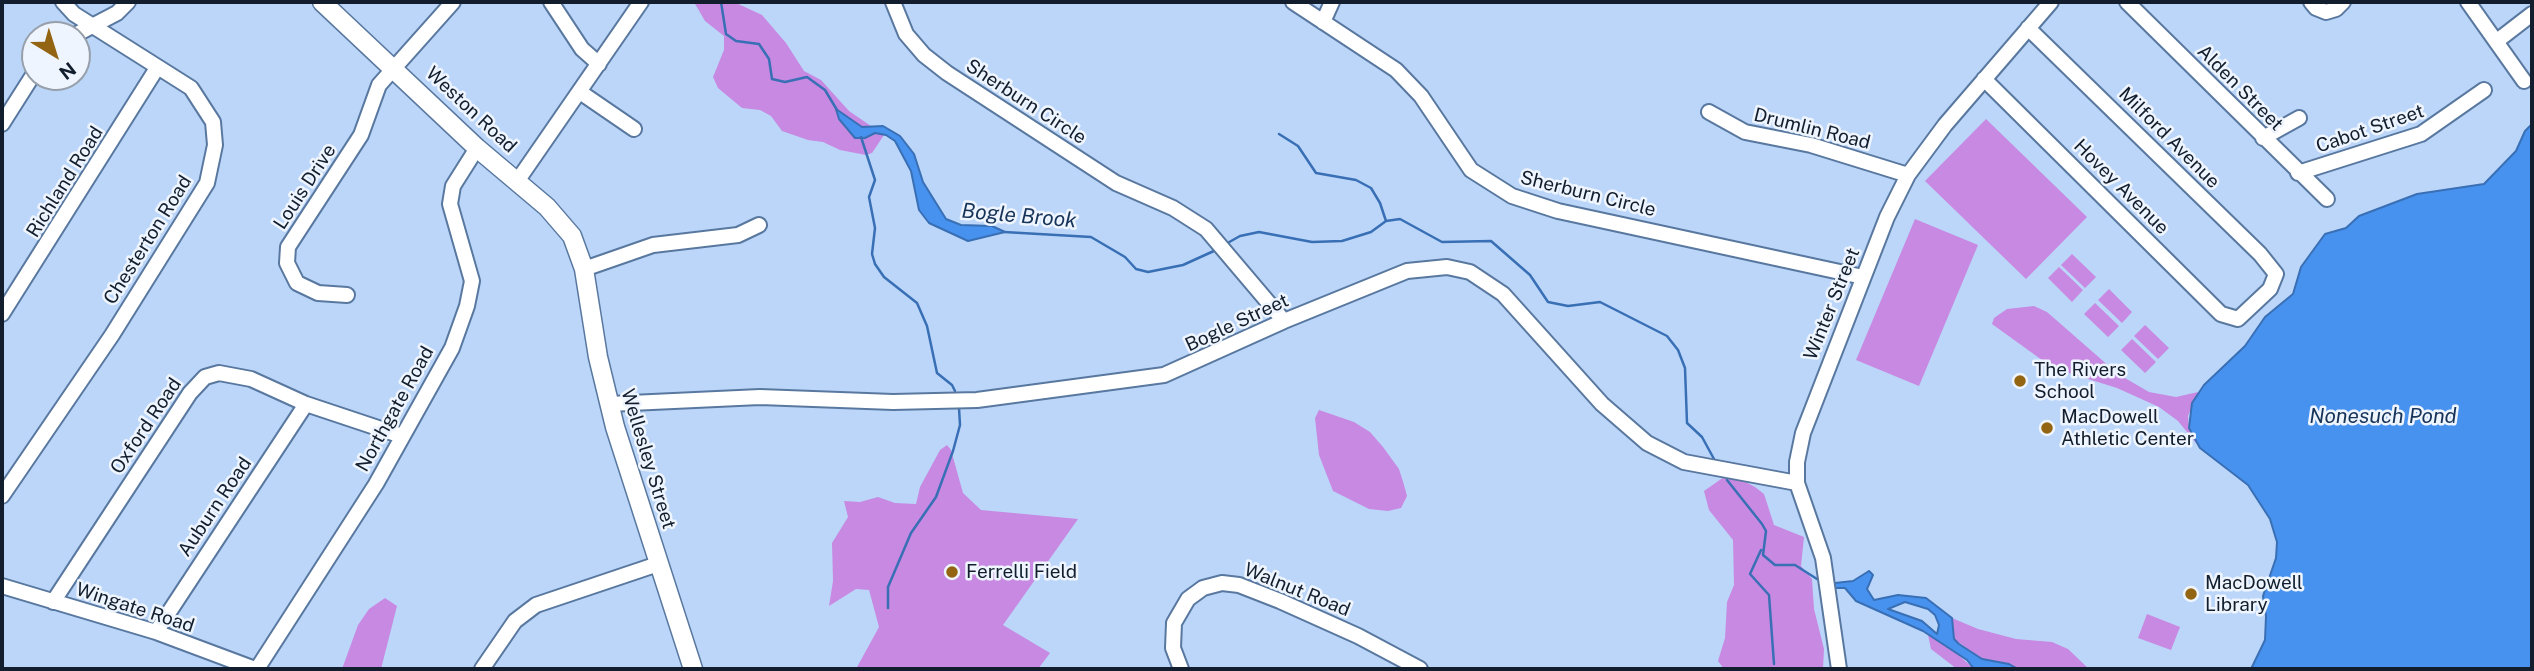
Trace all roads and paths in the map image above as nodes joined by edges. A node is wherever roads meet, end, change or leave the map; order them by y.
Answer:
1 (62, 2) edge
2 (128, 2) edge
3 (322, 2) edge
4 (453, 2) edge
5 (551, 2) edge
6 (641, 2) edge
7 (893, 2) edge
8 (1293, 2) edge
9 (1332, 2) edge
10 (2051, 2) edge
11 (2127, 2) edge
12 (2311, 2) edge
13 (2343, 2) edge
14 (2468, 2) edge
15 (2532, 14) edge
16 (1323, 22) junction
17 (95, 26) junction
18 (91, 28) edge
19 (2028, 28) junction
20 (2497, 41) junction
21 (599, 64) junction
22 (395, 67) junction
23 (157, 68) junction
24 (1984, 79) junction
25 (2524, 81) dead end
26 (2484, 90) dead end
27 (23, 91) edge
28 (580, 92) junction
29 (1709, 113) dead end
30 (2300, 118) dead end
31 (2, 124) edge
32 (634, 129) dead end
33 (2263, 138) junction
34 (477, 148) junction
35 (2298, 173) junction
36 (1909, 175) junction
37 (518, 180) junction
38 (2327, 199) dead end
39 (759, 225) dead end
40 (582, 263) junction
41 (1863, 278) junction
42 (347, 295) dead end
43 (2, 314) edge
44 (2233, 319) joint
45 (1284, 321) junction
46 (306, 404) junction
47 (609, 404) junction
48 (402, 436) junction
49 (1797, 483) junction
50 (2, 496) edge
51 (658, 564) junction
52 (2, 586) edge
53 (53, 602) junction
54 (156, 632) junction
55 (256, 669) edge
56 (482, 669) edge
57 (693, 669) edge
58 (1181, 669) edge
59 (1420, 669) edge
60 (1839, 669) edge

1 - 17 street, Chesterton Road
2 - 17 street
3 - 22 main road, Weston Road
4 - 22 street
5 - 21 street
6 - 21 street
7 - 45 street, Sherburn Circle
8 - 16 street, Sherburn Circle
9 - 16 street
10 - 19 street, Winter Street
11 - 33 street, Alden Street
12 - 13 street
14 - 20 street
15 - 20 street
16 - 41 street, Sherburn Circle
17 - 18 street
17 - 23 street, Chesterton Road
19 - 24 street, Winter Street
19 - 44 street, Milford Avenue
20 - 25 street
21 - 28 street
22 - 34 main road, Weston Road
22 - 42 street, Louis Drive
23 - 43 street, Richland Road
23 - 50 street, Chesterton Road
24 - 36 street, Winter Street
24 - 44 street, Hovey Avenue
26 - 35 street, Cabot Street
27 - 31 street
28 - 32 street
28 - 37 street
29 - 36 street, Drumlin Road
30 - 33 street
33 - 35 street, Alden Street
34 - 37 main road, Weston Road
34 - 48 street, Northgate Road
35 - 38 street, Alden Street
36 - 41 street, Winter Street
37 - 40 main road, Weston Road
39 - 40 street
40 - 47 main road, Wellesley Street
41 - 49 street, Winter Street
45 - 47 street, Bogle Street
45 - 49 street, Bogle Street
46 - 48 street, Oxford Road
46 - 53 street, Oxford Road
46 - 54 street, Auburn Road
47 - 51 main road, Wellesley Street
48 - 55 street, Northgate Road
49 - 60 street, Winter Street
51 - 56 street
51 - 57 main road, Wellesley Street
52 - 53 street, Wingate Road
53 - 54 street, Wingate Road
54 - 55 street, Wingate Road
58 - 59 street, Walnut Road

